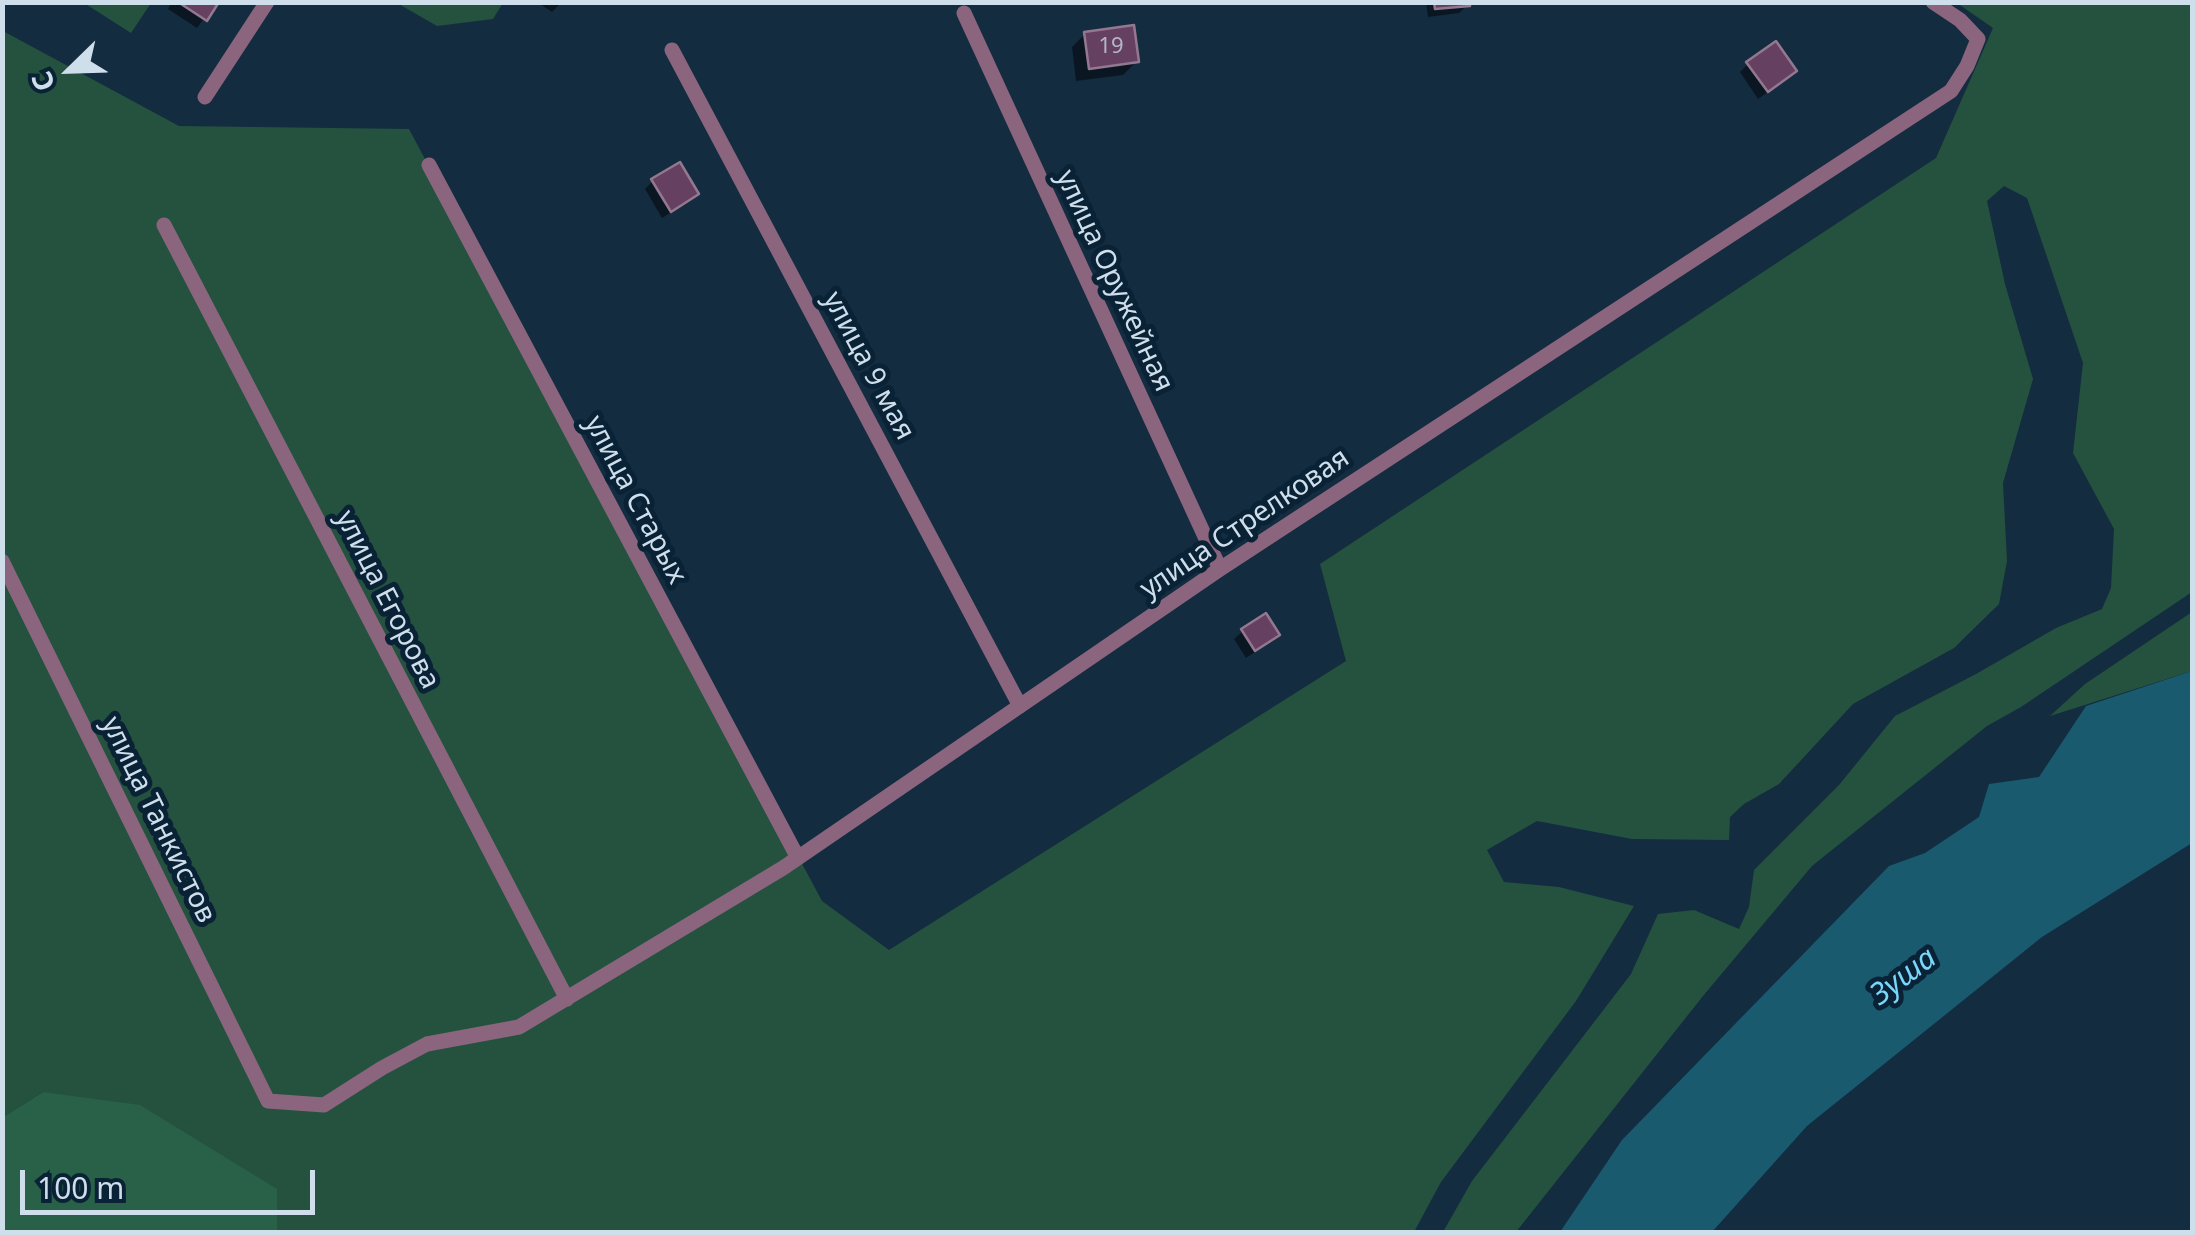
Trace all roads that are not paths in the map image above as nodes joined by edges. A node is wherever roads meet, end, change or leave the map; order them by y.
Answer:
1 (267, 2) edge
2 (1932, 2) edge
3 (964, 13) dead end
4 (672, 50) dead end
5 (205, 97) dead end
6 (429, 164) dead end
7 (164, 225) dead end
8 (2, 561) edge
9 (1220, 569) junction
10 (1020, 706) junction
11 (798, 858) junction
12 (566, 998) junction
13 (268, 1101) joint

1 - 5 street
2 - 9 street, улица Стрелковая
3 - 9 street, улица Оружейная
4 - 10 street, улица 9 мая
6 - 11 street, улица Старых
7 - 12 street, улица Егорова
8 - 13 street, улица Танкистов
9 - 10 street, улица Стрелковая
10 - 11 street, улица Стрелковая
11 - 12 street, улица Стрелковая
12 - 13 street, улица Стрелковая

